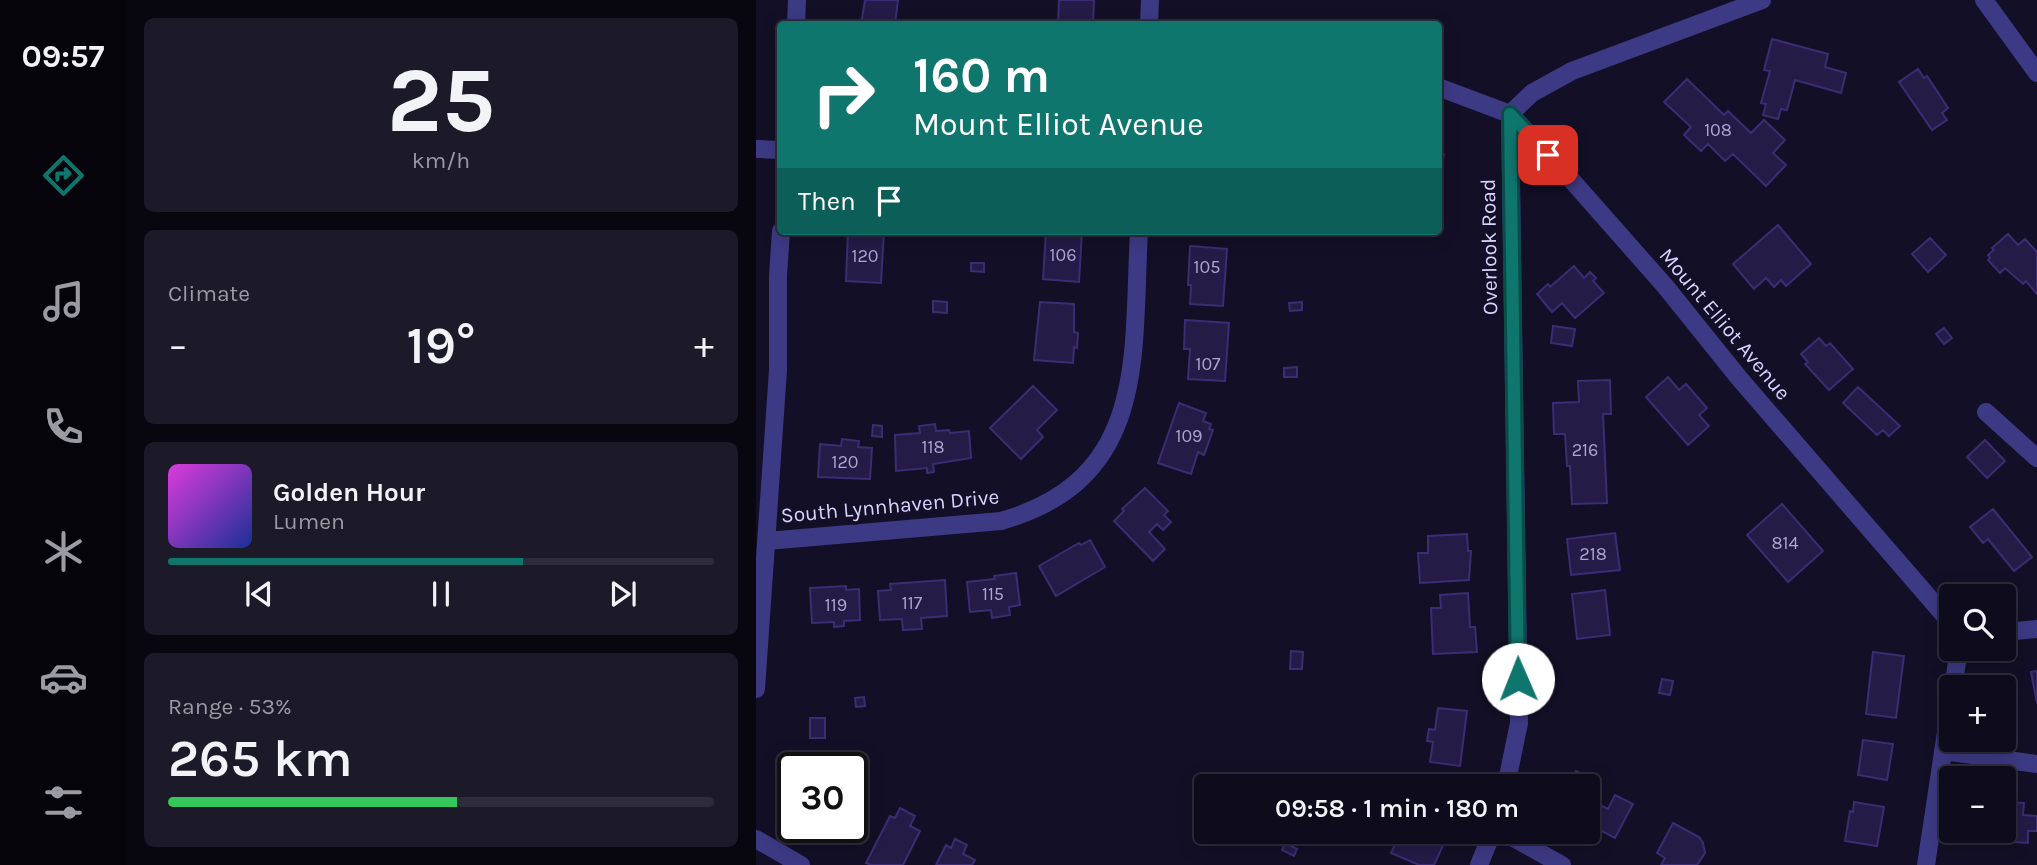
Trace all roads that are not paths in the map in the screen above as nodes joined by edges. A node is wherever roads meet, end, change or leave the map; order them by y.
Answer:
1 (797, 0) edge
2 (1150, 0) edge
3 (1762, 0) edge
4 (1984, 0) edge
5 (796, 21) edge
6 (1149, 21) edge
7 (2037, 73) edge
8 (1442, 88) edge
9 (1510, 114) junction
10 (756, 149) edge
11 (777, 150) edge
12 (781, 235) edge
13 (1139, 235) edge
14 (1986, 412) dead end
15 (2037, 458) edge
16 (767, 541) junction
17 (1939, 609) edge
18 (2037, 629) edge
19 (2016, 631) edge
20 (756, 689) edge
21 (1943, 752) edge
22 (1950, 752) edge
23 (2037, 764) edge
24 (1508, 774) edge
25 (756, 839) edge
26 (1488, 844) edge
27 (1524, 844) edge
28 (801, 865) edge
29 (1479, 865) edge
30 (1562, 865) edge
31 (1926, 865) edge

1 - 5 street
2 - 6 street
3 - 9 street
4 - 7 street
8 - 9 street, Mount Elliot Avenue
9 - 17 street, Mount Elliot Avenue
9 - 24 street, Overlook Road
10 - 11 street
12 - 16 street
13 - 16 street, South Lynnhaven Drive
14 - 15 street
16 - 20 street
18 - 19 street
21 - 31 street
22 - 23 street
25 - 28 street
26 - 29 street
27 - 30 street

